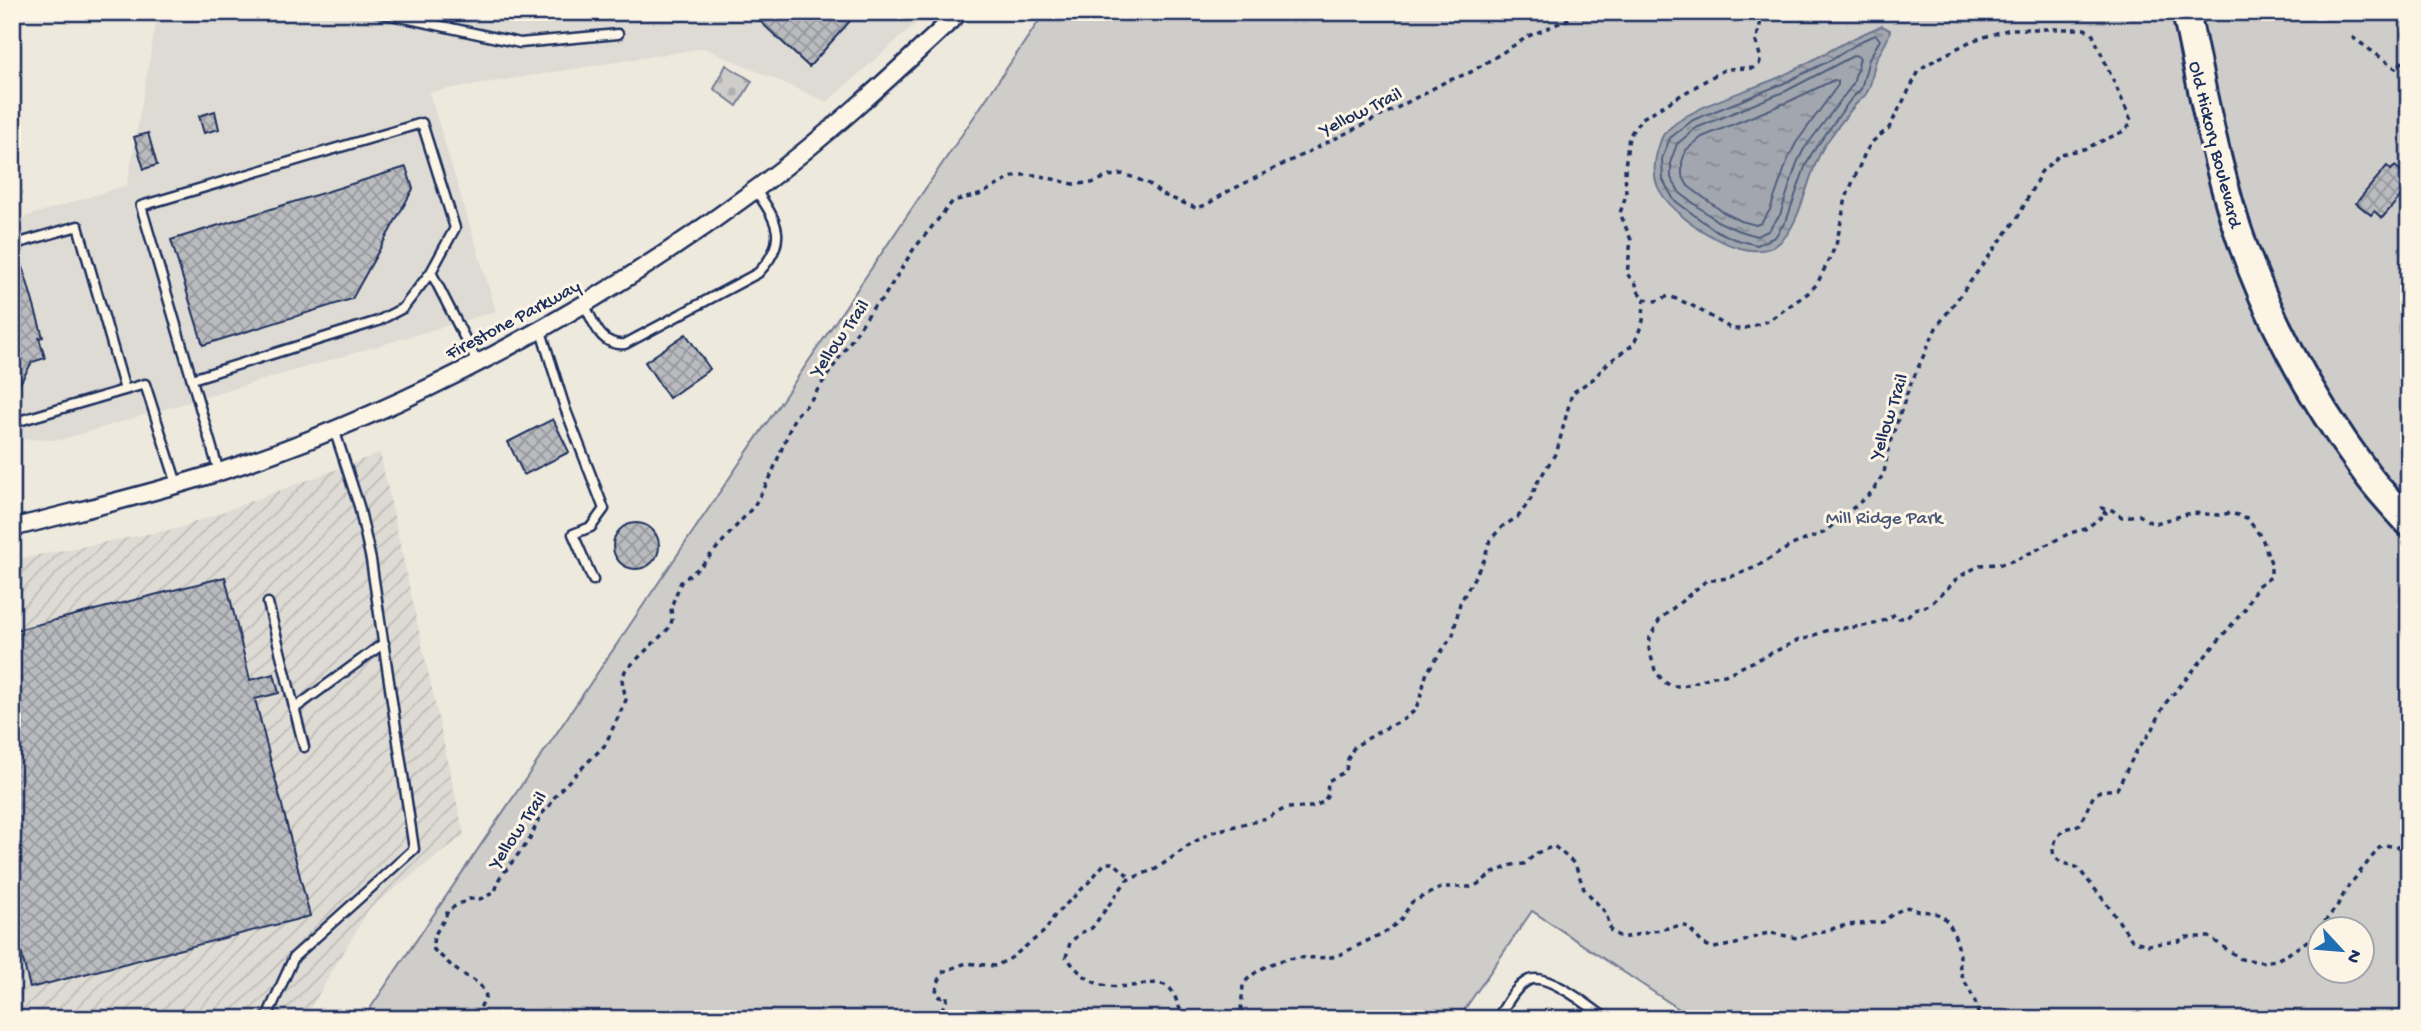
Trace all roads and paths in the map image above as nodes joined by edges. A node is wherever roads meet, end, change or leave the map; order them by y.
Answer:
1 (376, 12) edge
2 (960, 12) edge
3 (1586, 12) edge
4 (1762, 12) edge
5 (2186, 12) edge
6 (618, 34) dead end
7 (2352, 37) dead end
8 (2409, 53) edge
9 (755, 189) junction
10 (12, 245) edge
11 (431, 272) junction
12 (1644, 299) junction
13 (584, 304) junction
14 (540, 328) junction
15 (477, 362) junction
16 (192, 379) junction
17 (125, 390) junction
18 (12, 423) edge
19 (334, 429) junction
20 (219, 472) junction
21 (177, 484) junction
22 (2409, 523) edge
23 (12, 528) edge
24 (593, 580) dead end
25 (268, 603) dead end
26 (384, 643) junction
27 (294, 709) junction
28 (304, 747) dead end
29 (2409, 846) edge
30 (1131, 878) junction
31 (266, 1019) edge
32 (464, 1019) edge
33 (937, 1019) edge
34 (1186, 1019) edge
35 (1236, 1019) edge
36 (1497, 1019) edge
37 (1607, 1019) edge
38 (1978, 1019) edge

1 - 6 lane
2 - 9 street, Firestone Parkway
3 - 32 path, Yellow Trail
4 - 12 path
5 - 22 main road, Old Hickory Boulevard
7 - 8 path
9 - 13 street, Firestone Parkway
9 - 13 lane
10 - 17 lane
11 - 15 lane
11 - 16 lane
11 - 16 lane
12 - 29 path, Yellow Trail
12 - 30 path
13 - 14 street, Firestone Parkway
14 - 15 street, Firestone Parkway
14 - 24 lane
15 - 19 street, Firestone Parkway
16 - 20 lane
17 - 18 lane
17 - 21 lane
19 - 20 street, Firestone Parkway
19 - 26 lane
20 - 21 street, Firestone Parkway
21 - 23 street, Firestone Parkway
25 - 27 lane
26 - 27 lane
26 - 31 lane
27 - 28 lane
30 - 33 path
30 - 34 path
35 - 38 path
36 - 37 lane

